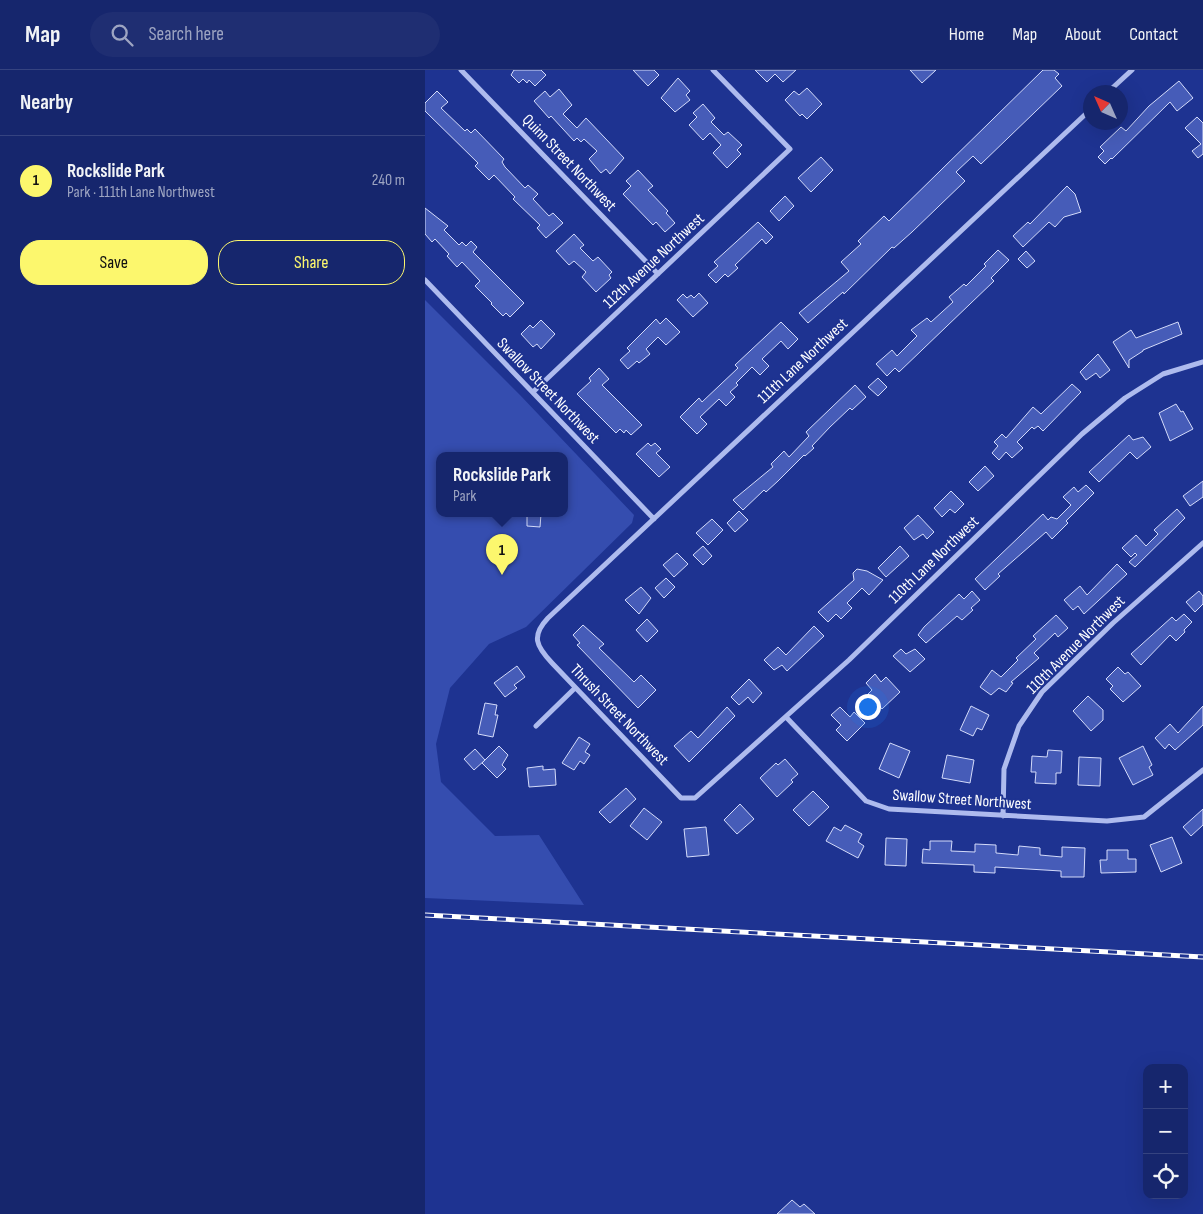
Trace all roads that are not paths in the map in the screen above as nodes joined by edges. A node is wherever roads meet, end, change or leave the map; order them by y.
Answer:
1 (461, 70) edge
2 (713, 70) edge
3 (1132, 70) edge
4 (1116, 85) edge
5 (1083, 117) edge
6 (658, 274) junction
7 (425, 280) edge
8 (1203, 362) edge
9 (533, 392) junction
10 (654, 520) junction
11 (1203, 543) edge
12 (537, 634) joint
13 (575, 688) junction
14 (786, 717) junction
15 (536, 726) dead end
16 (1203, 770) edge
17 (695, 798) joint
18 (1003, 816) junction

1 - 6 street, Quinn Street Northwest
2 - 6 street, 112th Avenue Northwest
3 - 4 street
5 - 10 street, 111th Lane Northwest
6 - 9 street, 112th Avenue Northwest
7 - 9 street, Swallow Street Northwest
8 - 14 street, 110th Lane Northwest
9 - 10 street, Swallow Street Northwest
10 - 12 street, 111th Lane Northwest
11 - 18 street, 110th Avenue Northwest
12 - 13 street, Thrush Street Northwest
13 - 15 street
13 - 17 street, Thrush Street Northwest
14 - 17 street, 110th Lane Northwest
14 - 18 street, Swallow Street Northwest
16 - 18 street, Swallow Street Northwest

